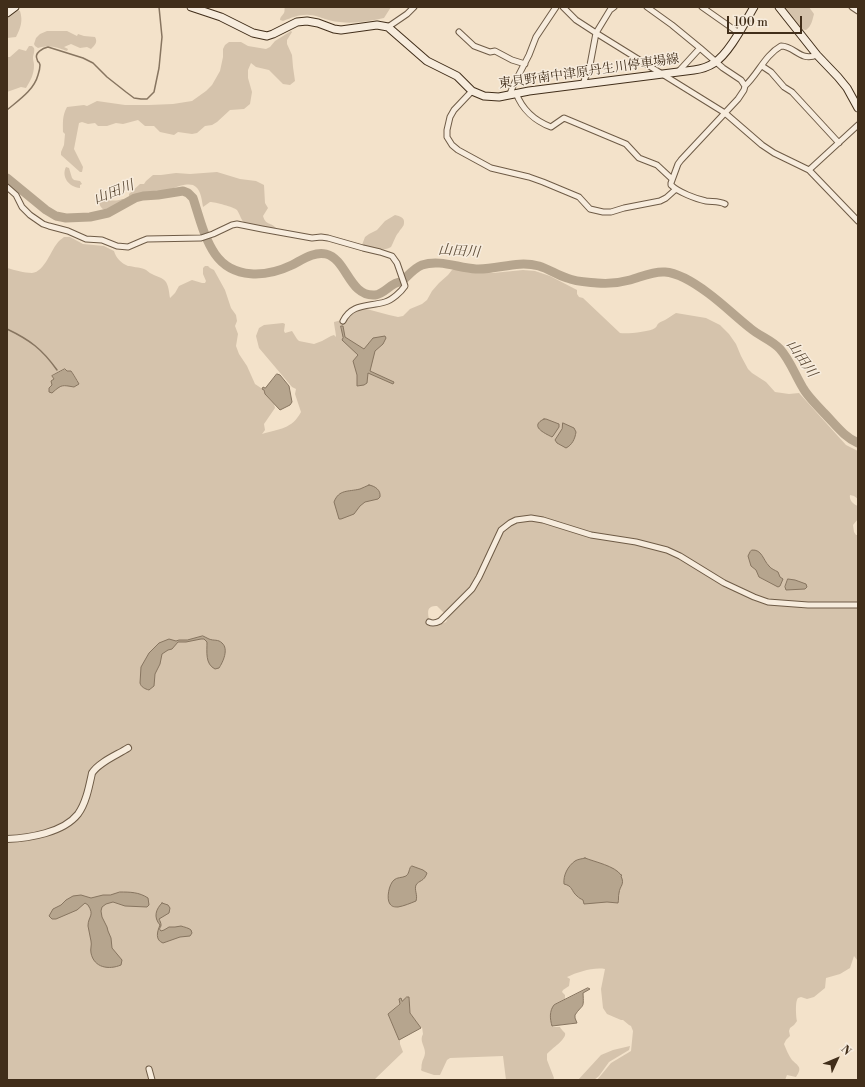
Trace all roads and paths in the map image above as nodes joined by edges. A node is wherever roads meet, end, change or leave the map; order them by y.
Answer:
1 (15, 7) edge
2 (191, 7) edge
3 (414, 7) edge
4 (556, 7) edge
5 (563, 7) edge
6 (614, 7) edge
7 (647, 7) edge
8 (702, 7) edge
9 (754, 7) edge
10 (779, 7) edge
11 (852, 7) edge
12 (858, 11) edge
13 (7, 14) edge
14 (388, 27) junction
15 (459, 32) dead end
16 (596, 33) junction
17 (739, 33) junction
18 (700, 48) junction
19 (817, 55) junction
20 (716, 62) junction
21 (525, 64) junction
22 (762, 66) junction
23 (679, 72) junction
24 (662, 74) junction
25 (671, 79) junction
26 (583, 84) junction
27 (745, 86) junction
28 (472, 91) junction
29 (513, 94) junction
30 (858, 108) edge
31 (725, 113) junction
32 (858, 125) edge
33 (839, 143) junction
34 (809, 170) junction
35 (672, 179) junction
36 (7, 187) edge
37 (676, 189) junction
38 (724, 204) dead end
39 (858, 221) edge
40 (343, 321) dead end
41 (858, 604) edge
42 (429, 622) dead end
43 (128, 748) dead end
44 (7, 839) edge
45 (149, 1069) dead end
46 (152, 1080) edge

1 - 13 main road
2 - 14 main road
3 - 14 street
4 - 21 street
5 - 16 street
6 - 16 street
7 - 18 street
8 - 17 street
9 - 17 main road, 東貝野南中津原丹生川停車場線
10 - 19 main road
11 - 12 street
14 - 28 main road, 東貝野南中津原丹生川停車場線
15 - 21 street
16 - 24 street
16 - 26 street
17 - 20 main road, 東貝野南中津原丹生川停車場線
18 - 20 street
18 - 23 street
19 - 22 street
19 - 30 main road
20 - 23 main road, 東貝野南中津原丹生川停車場線
20 - 27 street
21 - 29 street
22 - 27 street
22 - 33 street
23 - 24 main road, 東貝野南中津原丹生川停車場線
23 - 25 street
24 - 25 street
24 - 26 main road, 東貝野南中津原丹生川停車場線
25 - 31 street
26 - 29 main road, 東貝野南中津原丹生川停車場線
27 - 31 street
28 - 29 main road, 東貝野南中津原丹生川停車場線
28 - 37 street
29 - 35 street
31 - 34 street
31 - 35 street
32 - 33 street
33 - 34 street
34 - 39 street
35 - 37 street
36 - 40 street
37 - 38 street
41 - 42 street
43 - 44 street
45 - 46 street

